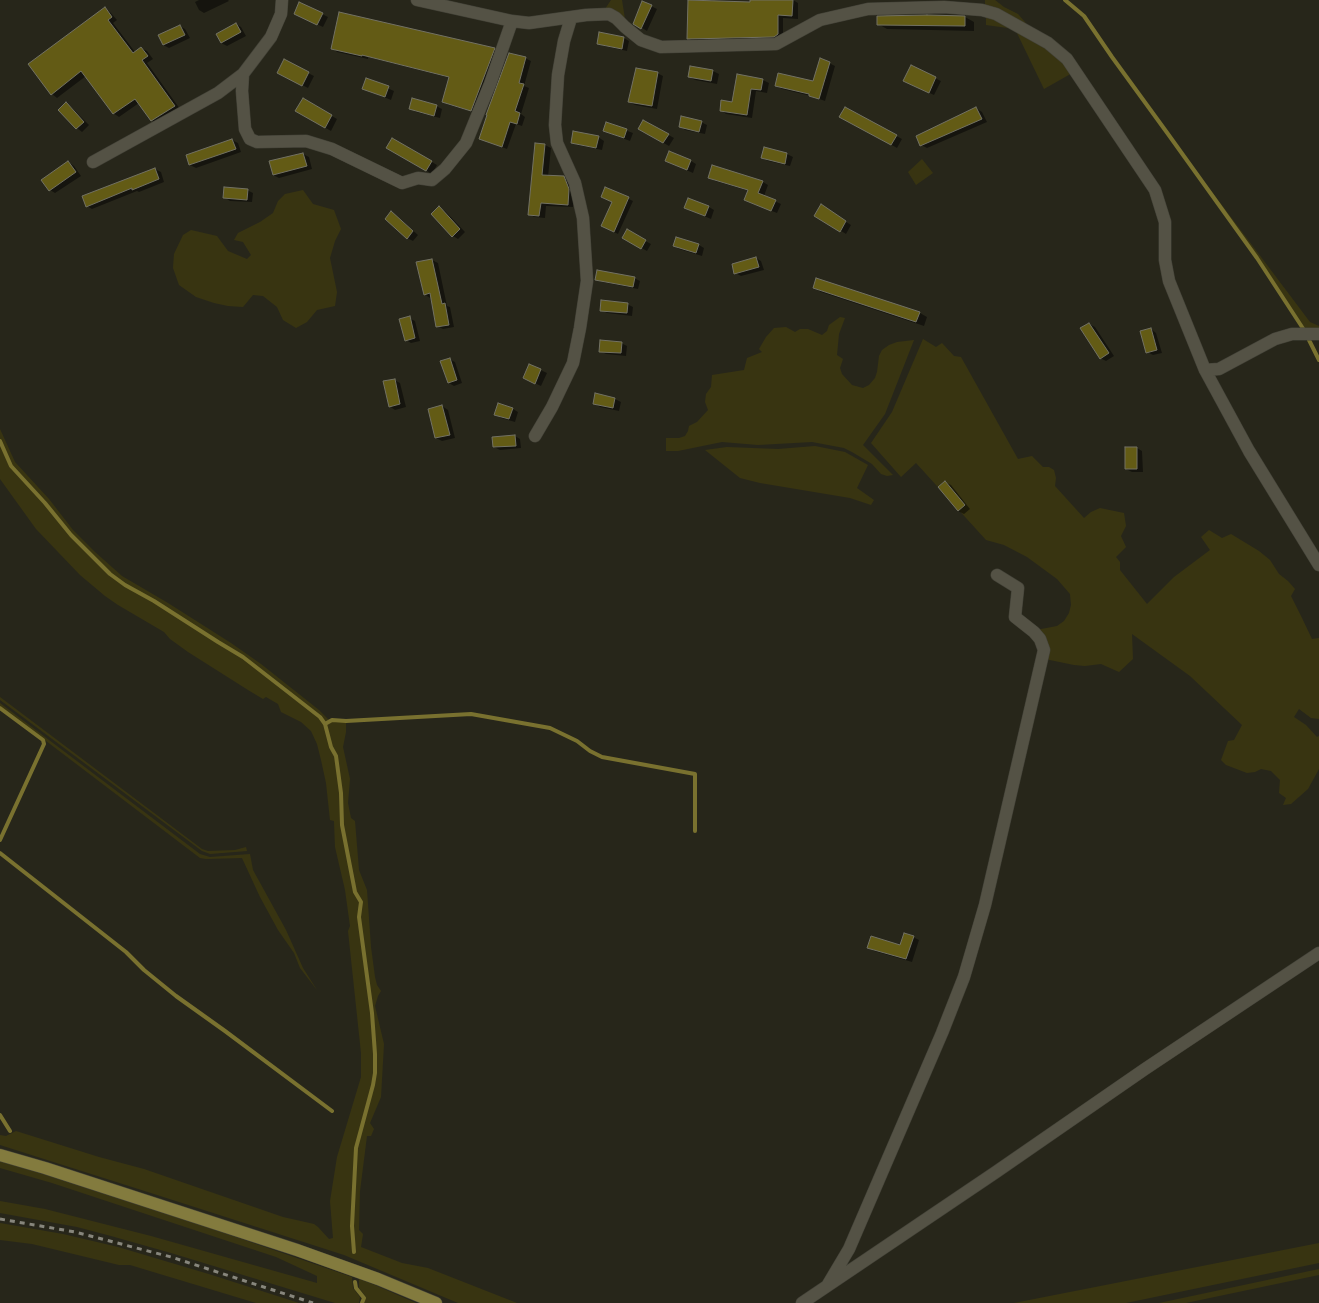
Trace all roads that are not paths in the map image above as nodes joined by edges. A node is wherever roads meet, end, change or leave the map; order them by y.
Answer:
1 (282, 0) edge
2 (417, 0) edge
3 (571, 18) junction
4 (512, 21) junction
5 (242, 74) junction
6 (93, 162) dead end
7 (1319, 334) edge
8 (1205, 370) junction
9 (535, 436) dead end
10 (1319, 565) edge
11 (997, 576) dead end
12 (1319, 953) edge
13 (0, 1155) edge
14 (827, 1286) junction
15 (436, 1303) edge
16 (802, 1303) edge

1 - 5 street
2 - 4 street
3 - 4 street
3 - 8 street
3 - 9 street
4 - 5 street
5 - 6 street
7 - 8 street
8 - 10 street
11 - 14 street
12 - 14 street
13 - 15 main road
14 - 16 street

